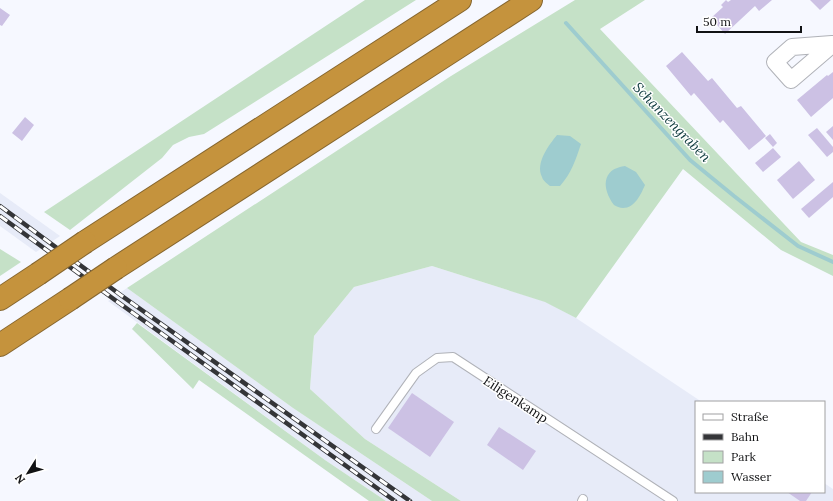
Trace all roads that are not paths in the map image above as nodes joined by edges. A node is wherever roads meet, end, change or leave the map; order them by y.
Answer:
1 (460, 0) edge
2 (531, 0) edge
3 (833, 44) edge
4 (0, 299) edge
5 (0, 345) edge
6 (376, 429) dead end
7 (673, 501) edge

1 - 4 highway, bridge
2 - 5 highway, bridge
3 - 3 street
6 - 7 lane, Eiligenkamp

